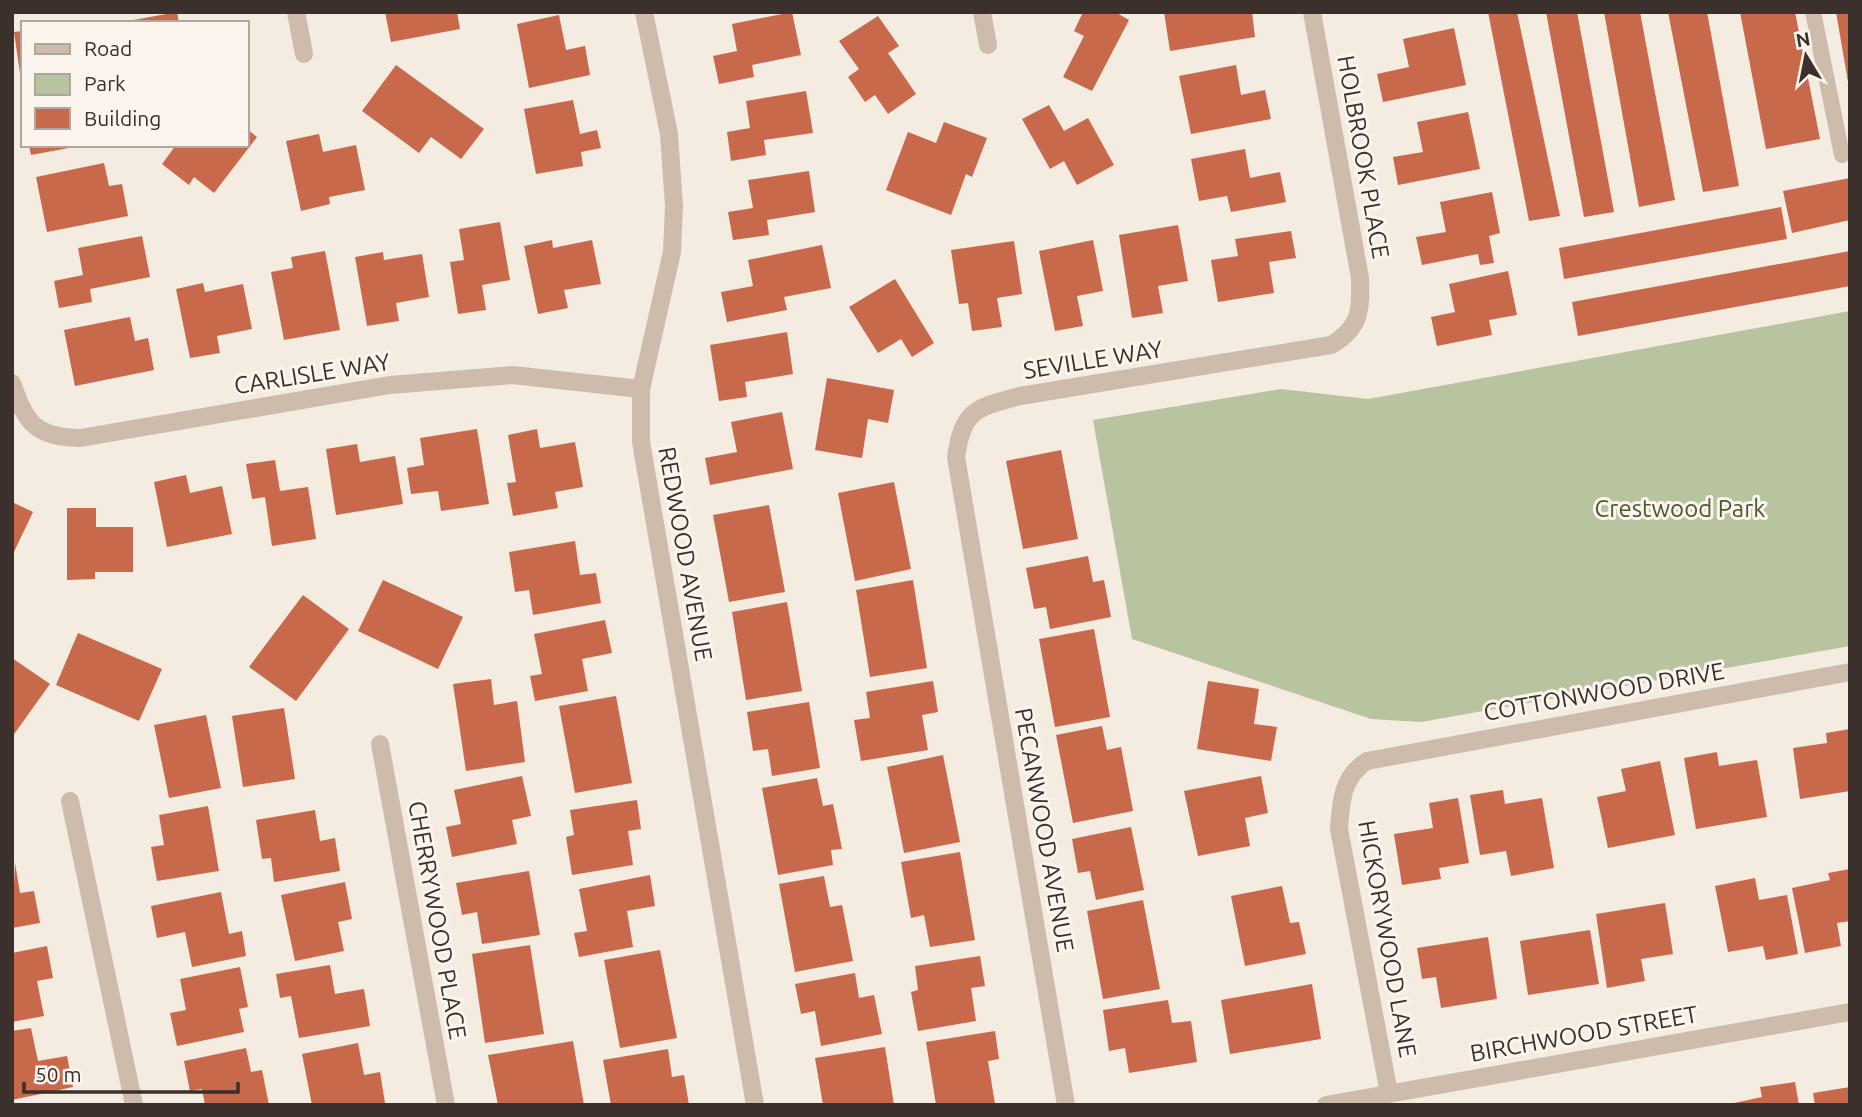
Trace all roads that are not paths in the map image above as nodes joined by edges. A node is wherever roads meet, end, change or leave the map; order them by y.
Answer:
1 (296, 12) edge
2 (644, 12) edge
3 (982, 12) edge
4 (1312, 12) edge
5 (1813, 12) edge
6 (988, 45) dead end
7 (304, 54) dead end
8 (1842, 155) dead end
9 (1362, 310) joint
10 (14, 388) edge
11 (641, 389) junction
12 (974, 563) joint
13 (1850, 672) edge
14 (380, 744) dead end
15 (1367, 761) joint
16 (70, 800) dead end
17 (1850, 1012) edge
18 (1389, 1093) junction
19 (134, 1105) edge
20 (446, 1105) edge
21 (755, 1105) edge
22 (1066, 1105) edge
23 (1326, 1105) edge

1 - 7 street
2 - 11 street, REDWOOD AVENUE
3 - 6 street
4 - 9 street, HOLBROOK PLACE
5 - 8 lane
9 - 12 street, SEVILLE WAY
10 - 11 street, CARLISLE WAY
11 - 21 street, REDWOOD AVENUE
12 - 22 street, PECANWOOD AVENUE
13 - 15 street, COTTONWOOD DRIVE
14 - 20 street, CHERRYWOOD PLACE
15 - 18 street, HICKORYWOOD LANE
16 - 19 street
17 - 18 street, BIRCHWOOD STREET
18 - 23 street, BIRCHWOOD STREET

